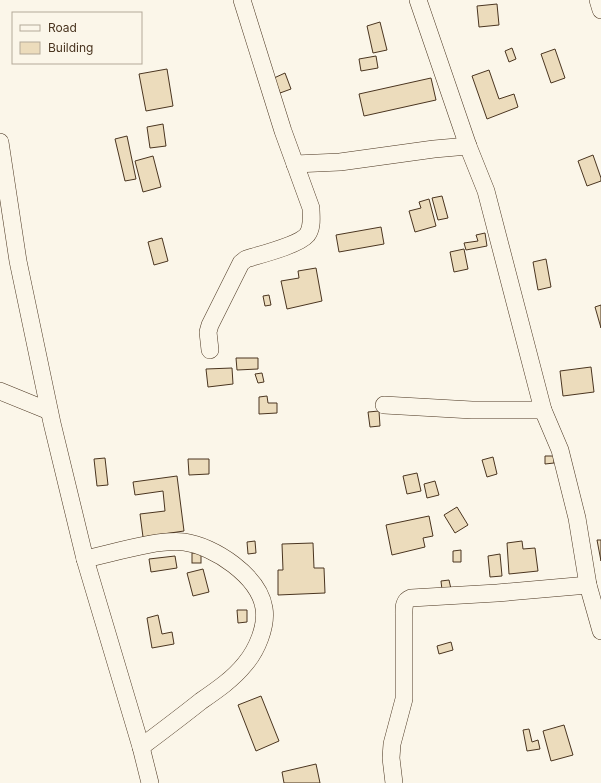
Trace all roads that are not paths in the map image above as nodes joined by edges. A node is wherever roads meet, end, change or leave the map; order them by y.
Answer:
1 (242, 0) edge
2 (418, 0) edge
3 (598, 0) edge
4 (601, 10) edge
5 (0, 142) edge
6 (468, 146) junction
7 (295, 164) junction
8 (210, 350) dead end
9 (0, 391) edge
10 (384, 405) dead end
11 (543, 410) junction
12 (50, 411) junction
13 (85, 559) junction
14 (588, 585) junction
15 (601, 631) edge
16 (141, 747) junction
17 (150, 783) edge
18 (394, 783) edge

1 - 7 street
2 - 6 street
3 - 4 street
5 - 12 street
6 - 7 street
6 - 11 street
7 - 8 street
9 - 12 street
10 - 11 street
11 - 14 street
12 - 13 street
13 - 16 street
13 - 16 street
14 - 15 street
14 - 18 street
16 - 17 street

